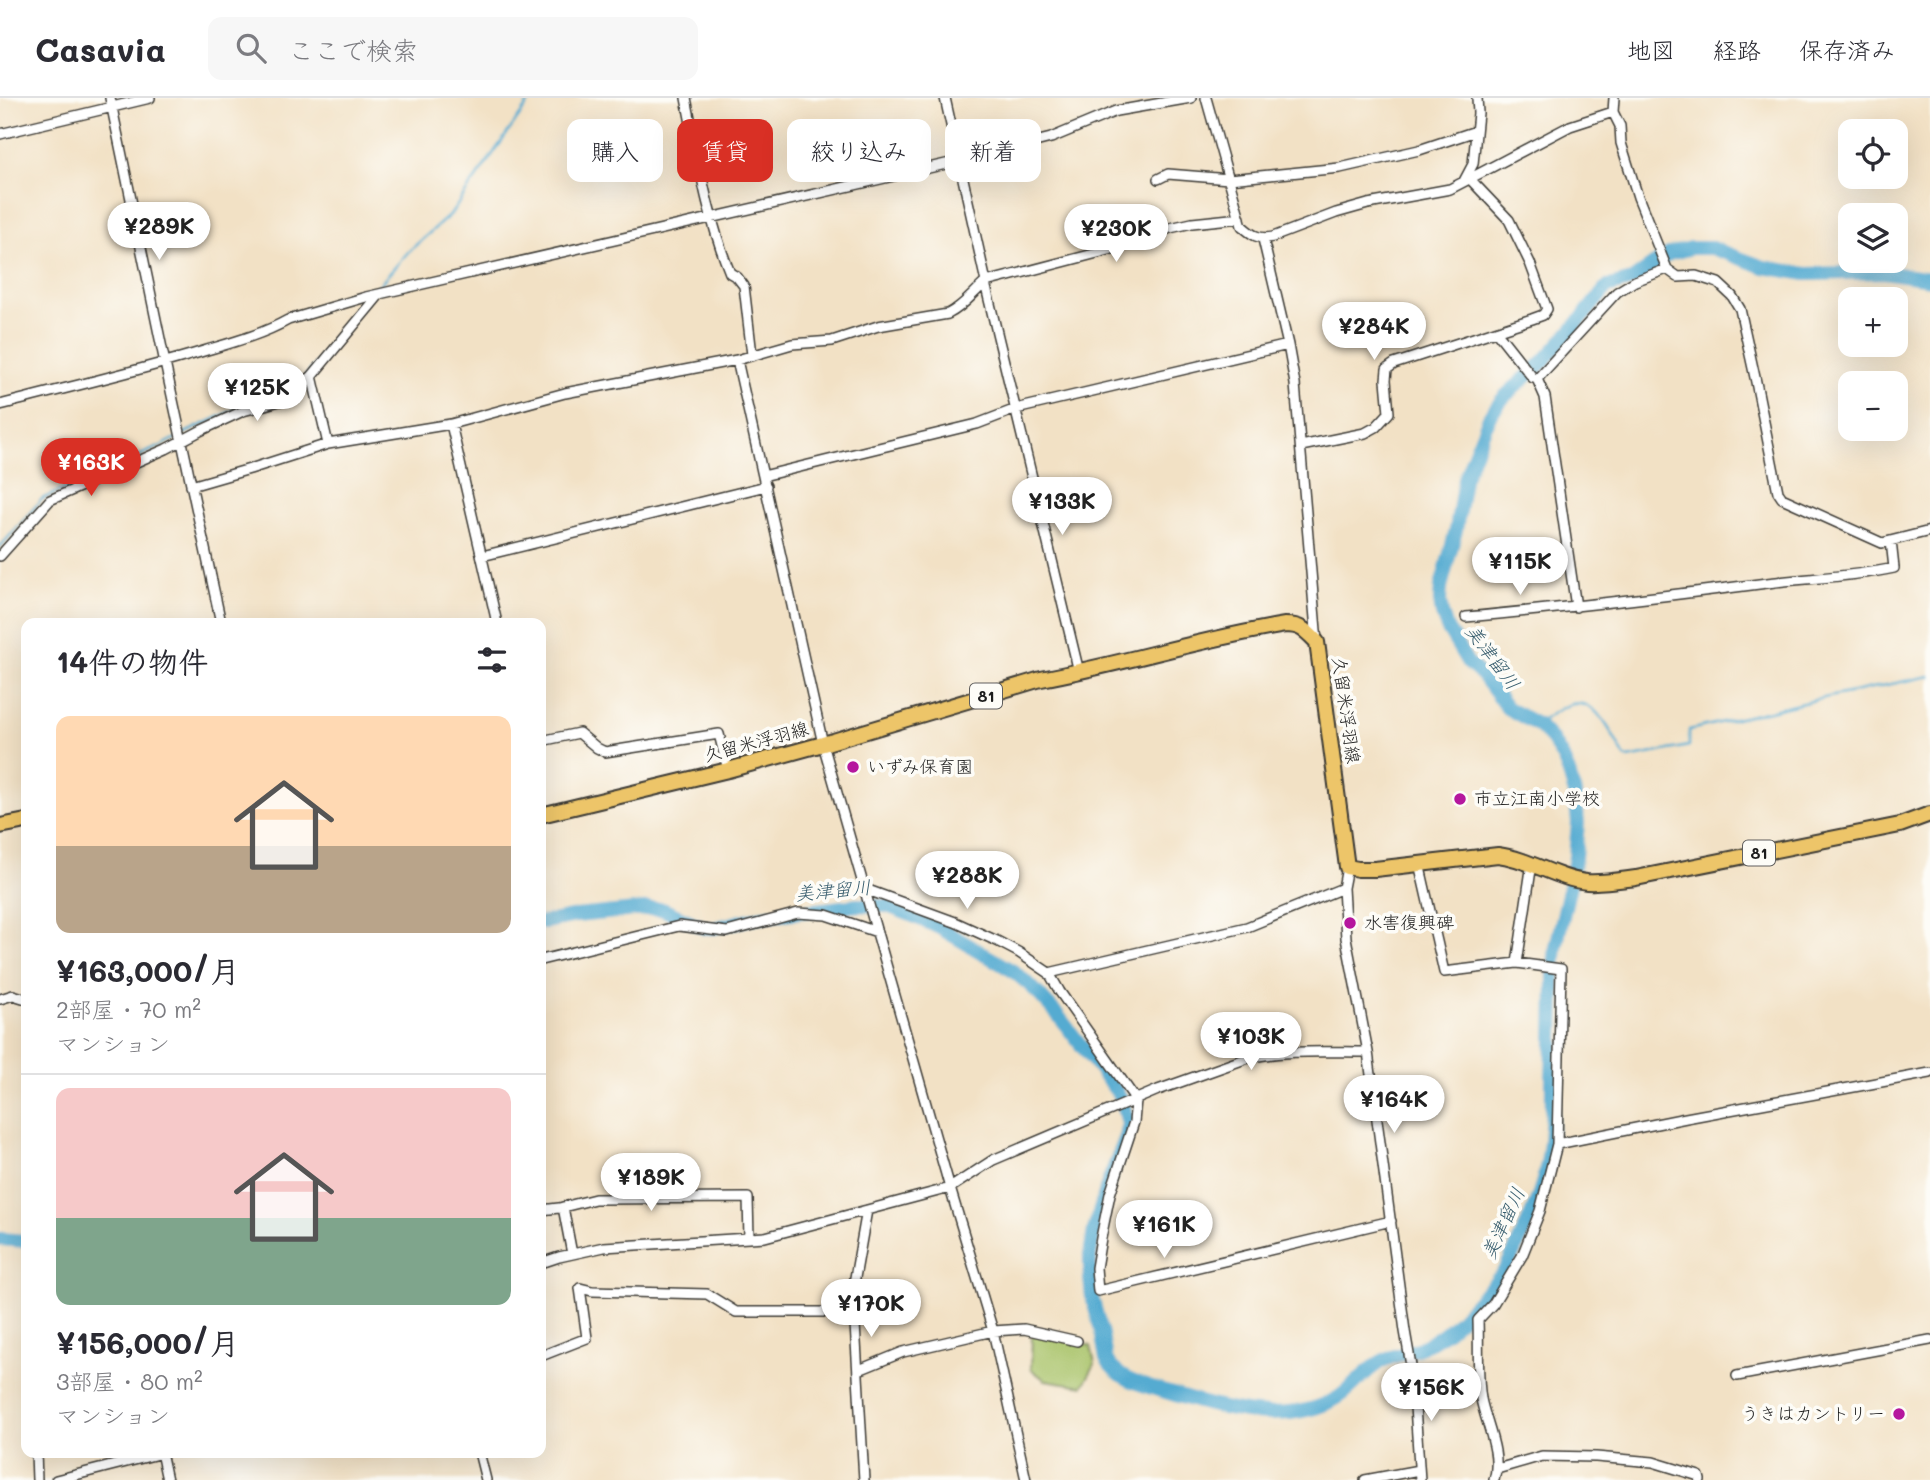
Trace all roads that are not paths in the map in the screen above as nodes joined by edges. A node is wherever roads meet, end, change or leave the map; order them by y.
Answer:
1 (150, 98) edge
2 (686, 98) edge
3 (945, 98) edge
4 (1192, 98) edge
5 (1206, 98) edge
6 (1477, 98) edge
7 (1614, 98) edge
8 (111, 102) edge
9 (1613, 113) junction
10 (950, 119) edge
11 (1476, 131) junction
12 (0, 134) edge
13 (1041, 140) edge
14 (945, 164) edge
15 (1158, 178) dead end
16 (1229, 179) junction
17 (1467, 181) junction
18 (964, 182) edge
19 (711, 218) junction
20 (1240, 218) junction
21 (1263, 239) junction
22 (1666, 267) junction
23 (986, 282) junction
24 (374, 295) junction
25 (1496, 331) junction
26 (1288, 345) junction
27 (752, 355) junction
28 (737, 360) junction
29 (164, 363) junction
30 (313, 376) junction
31 (1535, 379) junction
32 (0, 405) edge
33 (1016, 409) junction
34 (451, 424) junction
35 (181, 437) junction
36 (328, 444) junction
37 (1301, 446) junction
38 (763, 475) junction
39 (191, 486) junction
40 (766, 486) junction
41 (1930, 530) edge
42 (1891, 541) junction
43 (0, 556) edge
44 (482, 556) junction
45 (1576, 607) junction
46 (1466, 617) dead end
47 (220, 618) edge
48 (496, 618) edge
49 (1317, 642) junction
50 (1079, 672) junction
51 (546, 740) edge
52 (823, 744) junction
53 (728, 770) junction
54 (546, 813) edge
55 (1930, 814) edge
56 (21, 824) edge
57 (0, 826) edge
58 (1419, 863) junction
59 (1532, 863) junction
60 (1347, 867) junction
61 (1343, 888) junction
62 (866, 889) junction
63 (877, 932) junction
64 (546, 959) edge
65 (1517, 963) junction
66 (1049, 973) junction
67 (1368, 1052) junction
68 (1930, 1073) edge
69 (1134, 1101) junction
70 (1557, 1144) junction
71 (950, 1188) junction
72 (562, 1207) junction
73 (546, 1209) edge
74 (867, 1210) junction
75 (1391, 1221) junction
76 (749, 1238) junction
77 (572, 1254) junction
78 (546, 1262) edge
79 (854, 1312) junction
80 (993, 1331) junction
81 (1930, 1340) edge
82 (1077, 1341) dead end
83 (546, 1354) edge
84 (859, 1370) junction
85 (1737, 1376) dead end
86 (36, 1458) edge
87 (143, 1458) edge
88 (164, 1458) edge
89 (480, 1458) edge
90 (1497, 1469) junction
91 (1420, 1475) edge
92 (37, 1480) edge
93 (56, 1480) edge
94 (167, 1480) edge
95 (486, 1480) edge
96 (864, 1480) edge
97 (1026, 1480) edge
98 (1365, 1480) edge
99 (1494, 1480) edge
100 (1700, 1480) edge

1 - 8 street
2 - 19 street
3 - 10 street
4 - 13 street
5 - 16 street
6 - 11 street
7 - 9 street
8 - 12 street
8 - 29 street
9 - 17 street
9 - 22 street
11 - 16 street
11 - 17 street
14 - 19 street
15 - 16 street
16 - 20 street
17 - 21 street
17 - 25 street
18 - 23 street
19 - 24 street
19 - 27 street
20 - 21 street
20 - 23 street
21 - 26 street
22 - 31 street
22 - 42 street
23 - 27 street
23 - 33 street
24 - 29 street
24 - 30 street
25 - 31 street
25 - 37 street
26 - 33 street
26 - 37 street
27 - 28 street
28 - 34 street
28 - 38 street
29 - 32 street
29 - 35 street
30 - 35 street
30 - 36 street
31 - 45 street
33 - 38 street
33 - 50 street
34 - 36 street
34 - 44 street
35 - 39 street
35 - 43 street
36 - 39 street
37 - 49 street
38 - 40 street
39 - 47 street
40 - 44 street
40 - 52 street
41 - 42 street
42 - 45 street
44 - 48 street
45 - 46 street
49 - 50 main road, 久留米浮羽線 / 81
49 - 60 main road, 久留米浮羽線
50 - 52 main road, 久留米浮羽線 / 81
51 - 53 street
52 - 53 main road, 久留米浮羽線 / 81
52 - 62 street
53 - 54 main road, 久留米浮羽線 / 81
55 - 59 main road, 81
56 - 57 main road
58 - 59 main road, 81
58 - 60 main road, 81
58 - 65 street
59 - 65 street
60 - 61 street
61 - 66 street
61 - 67 street
62 - 63 street
62 - 66 street
63 - 64 street
63 - 71 street
65 - 70 street
66 - 69 street
67 - 69 street
67 - 75 street
68 - 70 street
69 - 71 street
69 - 75 street
70 - 90 street
71 - 74 street
71 - 80 street
72 - 73 street
72 - 76 street
72 - 77 street
74 - 76 street
74 - 79 street
75 - 91 street
76 - 77 street
77 - 78 street
79 - 83 street
79 - 84 street
80 - 82 street
80 - 84 street
80 - 97 street
81 - 85 street
84 - 96 street
86 - 92 street
87 - 93 street
88 - 94 street
89 - 95 street
90 - 99 street
90 - 100 street
91 - 98 street

